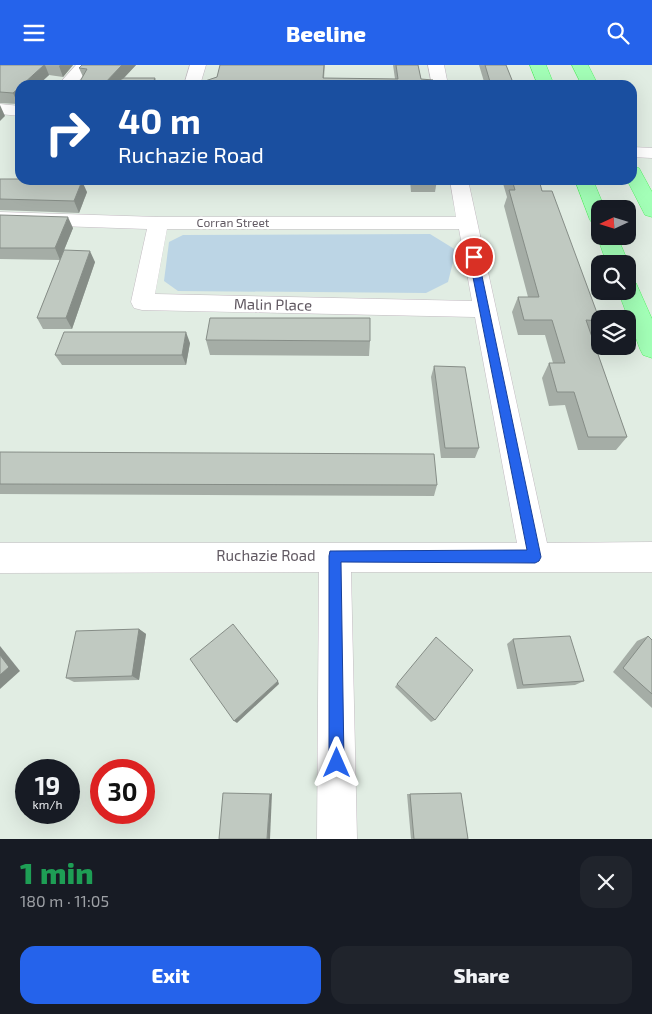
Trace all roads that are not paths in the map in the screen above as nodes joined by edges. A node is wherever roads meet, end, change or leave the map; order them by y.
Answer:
1 (85, 65) edge
2 (198, 65) edge
3 (436, 65) edge
4 (538, 65) edge
5 (580, 65) edge
6 (71, 80) edge
7 (194, 80) edge
8 (439, 80) edge
9 (544, 80) edge
10 (588, 80) edge
11 (0, 109) edge
12 (15, 110) edge
13 (637, 152) edge
14 (652, 153) edge
15 (637, 182) edge
16 (460, 185) edge
17 (586, 185) edge
18 (592, 200) edge
19 (652, 211) edge
20 (0, 218) edge
21 (158, 223) junction
22 (467, 223) junction
23 (633, 300) edge
24 (484, 309) junction
25 (652, 349) edge
26 (335, 556) junction
27 (535, 557) junction
28 (652, 557) edge
29 (0, 558) edge
30 (337, 839) edge

1 - 6 street
2 - 7 street
3 - 8 street
4 - 9 main road
5 - 10 main road
11 - 12 street
13 - 14 street
15 - 19 main road
16 - 22 street
17 - 18 main road
20 - 21 street, Corran Street
21 - 22 street, Corran Street
21 - 24 street, Malin Place
22 - 24 street
23 - 25 main road
24 - 27 street
26 - 27 street, Ruchazie Road
26 - 29 street, Ruchazie Road
26 - 30 street
27 - 28 street, Ruchazie Road

